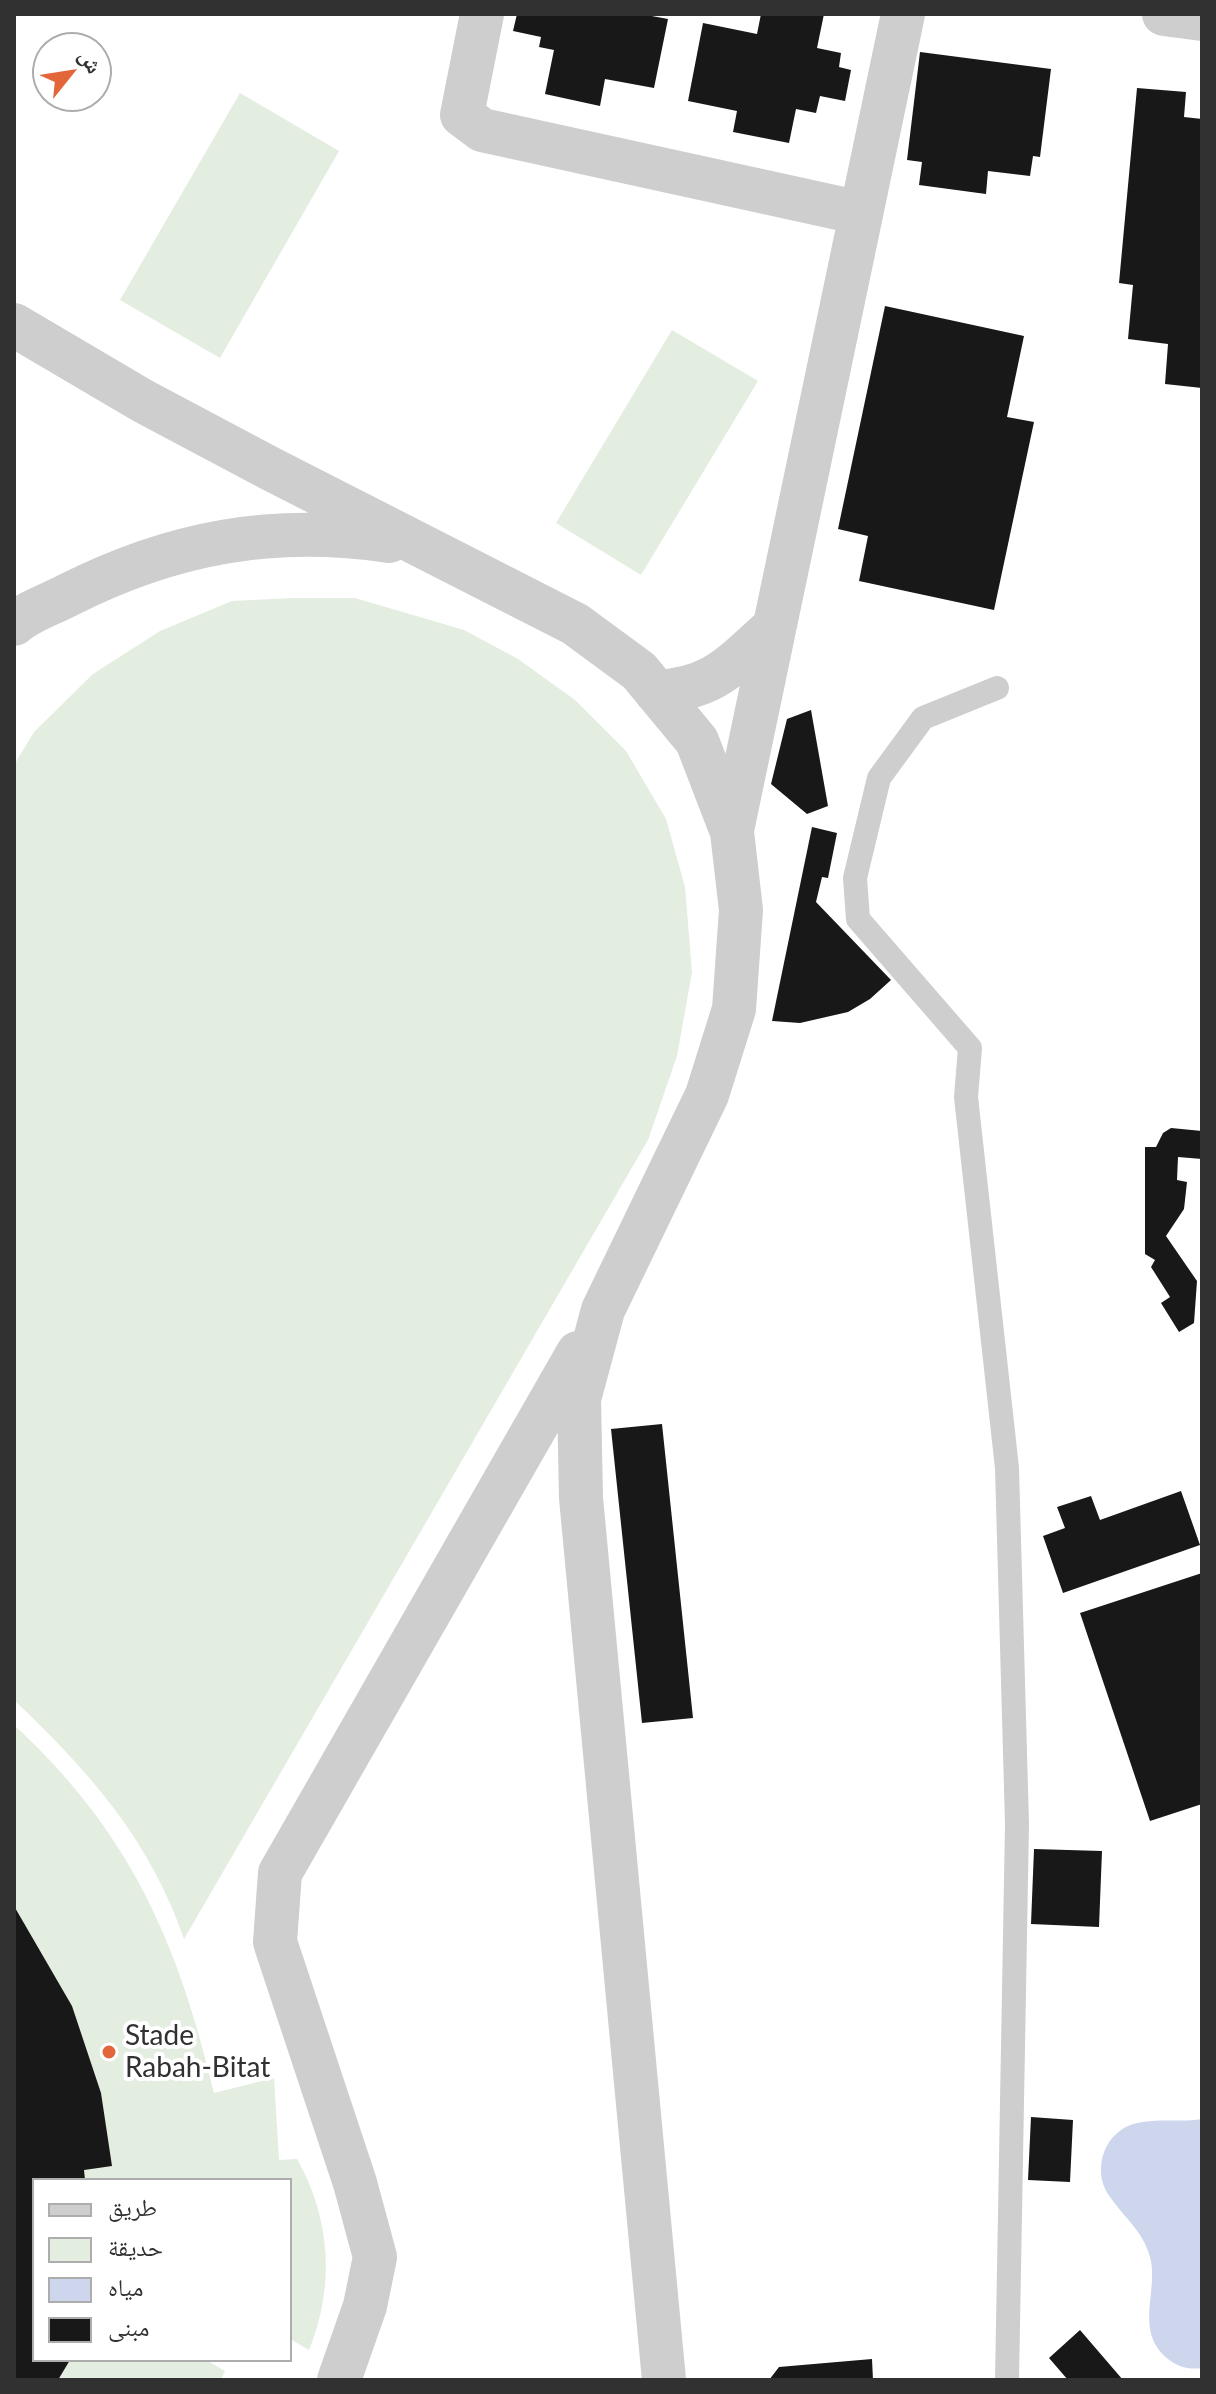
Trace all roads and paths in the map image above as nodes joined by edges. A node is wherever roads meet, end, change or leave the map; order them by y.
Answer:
1 (482, 14) edge
2 (903, 14) edge
3 (1164, 14) edge
4 (1202, 19) edge
5 (861, 213) junction
6 (14, 325) edge
7 (436, 555) junction
8 (14, 624) edge
9 (772, 629) junction
10 (997, 688) dead end
11 (656, 692) junction
12 (732, 832) junction
13 (603, 1310) junction
14 (339, 2380) edge
15 (664, 2380) edge
16 (1007, 2380) edge

1 - 5 street
2 - 5 street
3 - 4 street
5 - 9 street
6 - 7 street
7 - 8 street
7 - 11 street
9 - 11 street
9 - 12 street
10 - 16 lane
11 - 12 street
12 - 13 street
13 - 14 street
13 - 15 street

